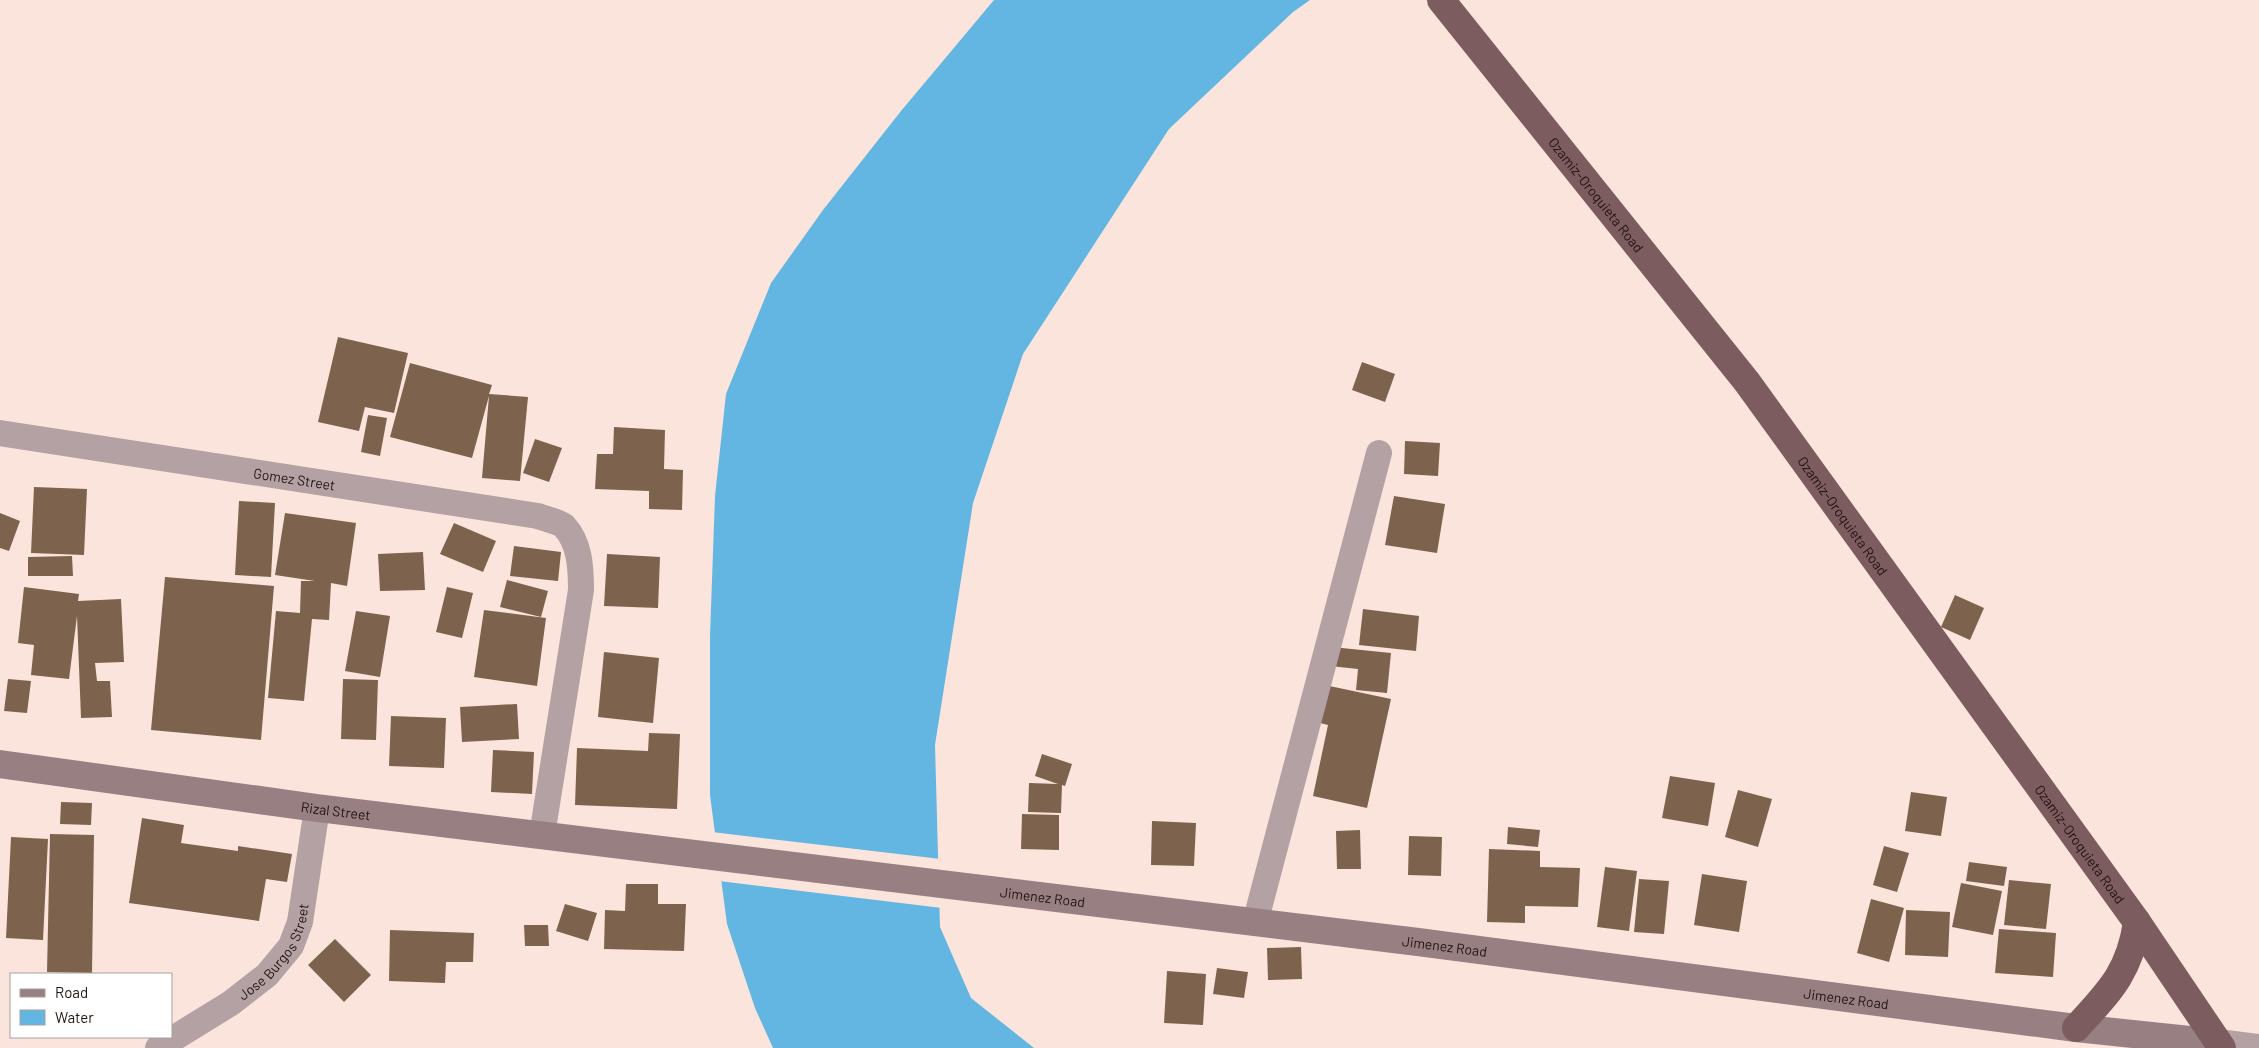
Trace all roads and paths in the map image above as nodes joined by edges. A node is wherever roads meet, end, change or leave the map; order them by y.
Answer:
1 (1441, 0) edge
2 (0, 433) edge
3 (1379, 453) dead end
4 (0, 764) edge
5 (317, 808) junction
6 (542, 835) junction
7 (671, 852) joint
8 (2136, 922) junction
9 (1255, 923) junction
10 (2076, 1028) junction
11 (2220, 1045) edge
12 (158, 1048) edge
13 (2259, 1048) edge

1 - 8 highway, Ozamiz-Oroquieta Road
2 - 6 street, Gomez Street
3 - 9 street
4 - 5 main road, Rizal Street
5 - 6 main road, Rizal Street
5 - 12 street, Jose Burgos Street
6 - 7 main road, Rizal Street
7 - 9 main road, Jimenez Road
8 - 10 highway
8 - 11 highway, Ozamiz-Oroquieta Road
9 - 10 main road, Jimenez Road
10 - 11 main road, Jimenez Road
11 - 13 street

